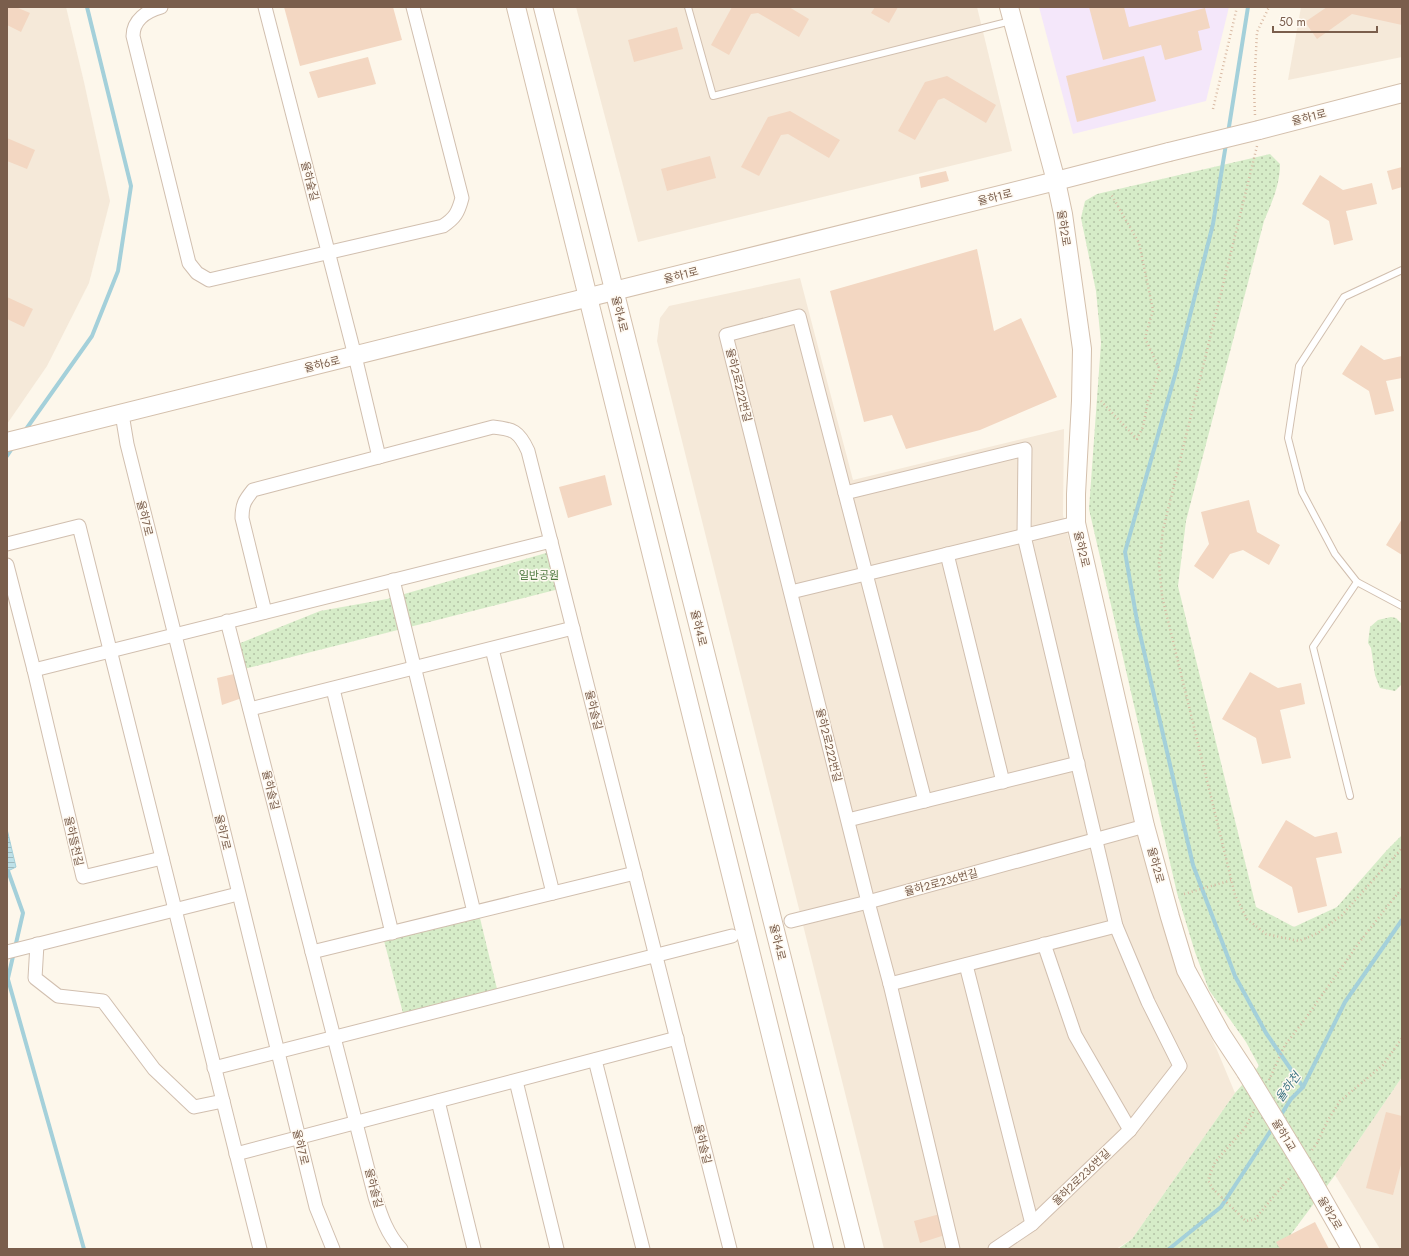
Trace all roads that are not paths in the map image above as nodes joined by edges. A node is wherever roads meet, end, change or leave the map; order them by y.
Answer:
1 (161, 7) edge
2 (265, 7) edge
3 (413, 7) edge
4 (516, 7) edge
5 (543, 7) edge
6 (688, 7) edge
7 (1010, 14) edge
8 (1402, 93) edge
9 (1056, 182) junction
10 (328, 253) junction
11 (1402, 270) edge
12 (614, 291) junction
13 (588, 298) junction
14 (355, 356) junction
15 (122, 414) junction
16 (7, 442) edge
17 (379, 457) junction
18 (845, 493) junction
19 (1076, 523) junction
20 (1024, 536) junction
21 (551, 541) junction
22 (7, 544) edge
23 (947, 554) junction
24 (7, 565) edge
25 (866, 574) junction
26 (393, 580) junction
27 (1357, 582) junction
28 (791, 592) junction
29 (1402, 606) edge
30 (265, 612) junction
31 (227, 622) junction
32 (573, 628) junction
33 (175, 634) junction
34 (492, 649) junction
35 (110, 650) junction
36 (414, 669) junction
37 (34, 670) junction
38 (333, 689) junction
39 (250, 709) junction
40 (1078, 763) junction
41 (1003, 782) junction
42 (1350, 796) dead end
43 (925, 801) junction
44 (848, 820) junction
45 (1145, 826) junction
46 (1096, 840) junction
47 (162, 858) junction
48 (635, 873) junction
49 (553, 893) junction
50 (238, 894) junction
51 (868, 902) junction
52 (175, 910) junction
53 (474, 912) junction
54 (791, 921) dead end
55 (1116, 926) junction
56 (392, 933) junction
57 (732, 936) dead end
58 (37, 944) junction
59 (1044, 944) junction
60 (7, 952) edge
61 (312, 952) junction
62 (656, 956) junction
63 (966, 964) junction
64 (890, 984) junction
65 (334, 1037) junction
66 (677, 1038) junction
67 (278, 1052) junction
68 (595, 1060) junction
69 (214, 1068) junction
70 (1246, 1072) joint
71 (516, 1081) junction
72 (223, 1101) junction
73 (438, 1101) junction
74 (356, 1123) junction
75 (1130, 1130) junction
76 (299, 1138) junction
77 (236, 1154) junction
78 (1302, 1174) joint
79 (1032, 1224) junction
80 (260, 1249) edge
81 (333, 1249) edge
82 (401, 1249) edge
83 (474, 1249) edge
84 (558, 1249) edge
85 (642, 1249) edge
86 (730, 1249) edge
87 (824, 1249) edge
88 (855, 1249) edge
89 (953, 1249) edge
90 (995, 1249) edge
91 (1351, 1249) edge

1 - 10 street
2 - 10 street, 율하숲길
3 - 10 street
4 - 13 street
5 - 12 street, 율하4로
6 - 7 lane
7 - 9 street, 율하2로
8 - 9 street, 율하1로, bridge
9 - 12 street, 율하1로
9 - 19 street, 율하2로
10 - 14 street, 율하숲길
11 - 27 lane
12 - 13 street, 율하1로
12 - 88 street, 율하4로
13 - 14 street, 율하6로
13 - 87 street
14 - 15 street, 율하6로
14 - 17 street, 율하숲길
15 - 16 street, 율하6로
15 - 33 street, 율하7로
17 - 21 street, 율하솔길
17 - 30 street, 율하솔길
18 - 20 street
18 - 25 street, 율하2로222번길
18 - 28 street, 율하2로222번길
19 - 20 street
19 - 45 street, 율하2로
20 - 23 street
20 - 40 street
21 - 26 street
21 - 32 street, 율하솔길
22 - 35 street
23 - 25 street
23 - 41 street
24 - 37 street, 율하뜰천길
25 - 28 street
25 - 43 street, 율하2로222번길
26 - 30 street
26 - 36 street
27 - 29 lane
27 - 42 lane
28 - 44 street, 율하2로222번길
30 - 31 street
31 - 33 street
31 - 39 street, 율하솔길
32 - 34 street
32 - 48 street, 율하솔길
33 - 35 street
33 - 50 street, 율하7로
34 - 36 street
34 - 49 street
35 - 37 street
35 - 47 street
36 - 38 street
36 - 53 street
37 - 47 street, 율하뜰천길
38 - 39 street
38 - 56 street
39 - 61 street, 율하솔길
40 - 41 street
40 - 46 street
41 - 43 street
43 - 44 street
44 - 51 street, 율하2로222번길
45 - 46 street, 율하2로236번길
45 - 70 street, 율하2로
46 - 51 street, 율하2로236번길
46 - 55 street, 율하2로236번길
47 - 52 street
48 - 49 street
48 - 62 street, 율하솔길
49 - 53 street
50 - 52 street
50 - 67 street, 율하7로
51 - 54 street, 율하2로236번길
51 - 64 street
52 - 58 street
52 - 69 street
53 - 56 street
55 - 59 street
55 - 75 street, 율하2로236번길
56 - 61 street
57 - 62 street
58 - 60 street
58 - 72 street
59 - 63 street
59 - 75 street
61 - 65 street, 율하솔길
62 - 65 street
62 - 66 street, 율하솔길
63 - 64 street
63 - 79 street
64 - 89 street
65 - 67 street
65 - 74 street, 율하솔길
66 - 68 street
66 - 86 street, 율하솔길
67 - 69 street
67 - 76 street, 율하7로
68 - 71 street
68 - 85 street
69 - 72 street
70 - 78 street, 율하1교, bridge
71 - 73 street
71 - 84 street
72 - 77 street
73 - 74 street
73 - 83 street
74 - 76 street
74 - 82 street, 율하솔길
75 - 79 street, 율하2로236번길
76 - 77 street
76 - 81 street, 율하7로
77 - 80 street
78 - 91 street, 율하2로
79 - 90 street, 율하2로236번길

